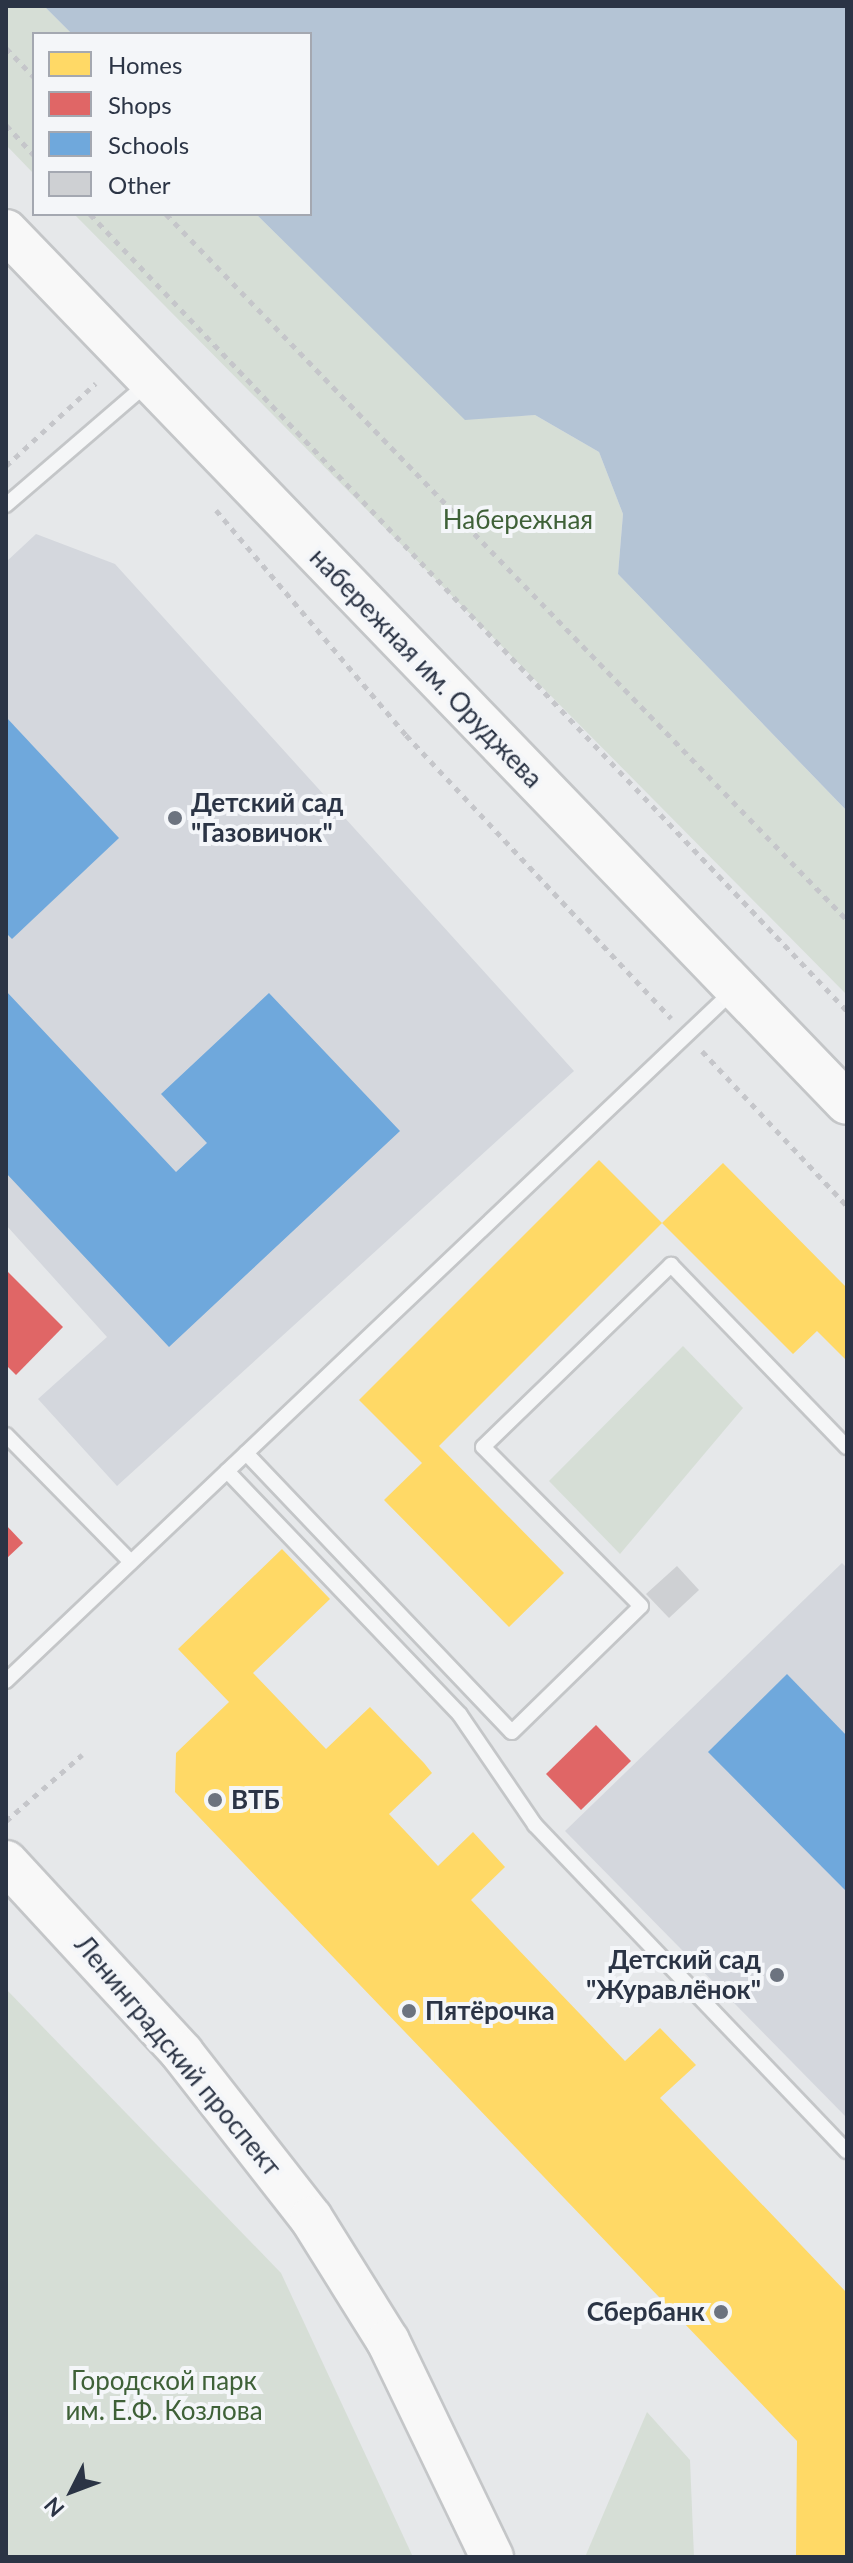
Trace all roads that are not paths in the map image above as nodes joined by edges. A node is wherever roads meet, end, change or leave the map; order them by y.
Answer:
1 (6, 231) edge
2 (138, 393) junction
3 (6, 505) edge
4 (736, 989) junction
5 (847, 1103) edge
6 (6, 1435) edge
7 (847, 1447) edge
8 (246, 1453) junction
9 (227, 1471) junction
10 (131, 1562) junction
11 (6, 1681) edge
12 (6, 1862) edge
13 (847, 2151) edge
14 (492, 2557) edge

1 - 2 street, набережная им. Оруджева
2 - 3 lane
2 - 4 street, набережная им. Оруджева
4 - 5 street, набережная им. Оруджева
4 - 8 lane
6 - 10 lane
7 - 8 lane
8 - 9 lane
9 - 10 lane
9 - 13 lane
10 - 11 lane
12 - 14 street, Ленинградский проспект

